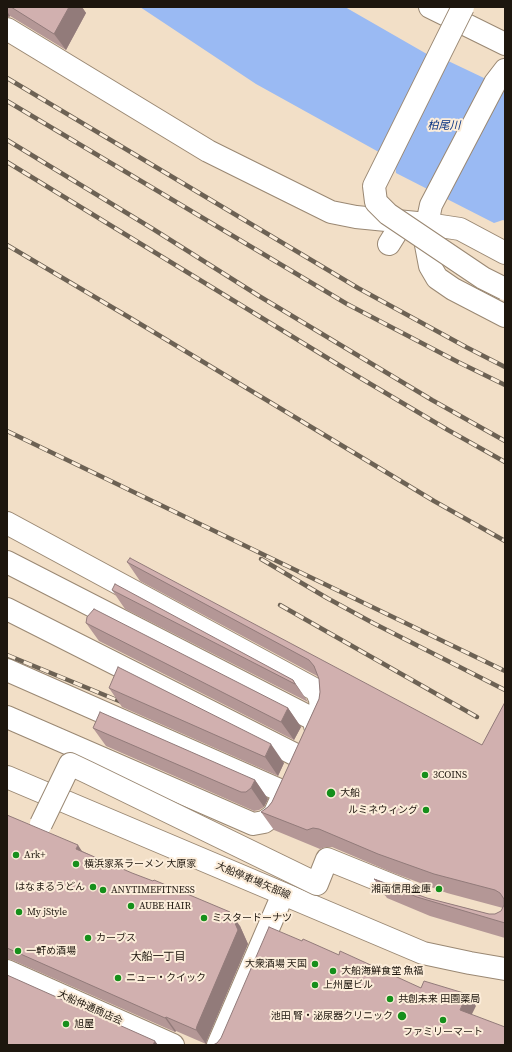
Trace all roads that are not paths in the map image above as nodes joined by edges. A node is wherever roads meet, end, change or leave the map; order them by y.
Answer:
1 (430, 7) edge
2 (463, 7) edge
3 (7, 30) edge
4 (505, 44) edge
5 (500, 76) edge
6 (402, 224) junction
7 (427, 224) junction
8 (389, 244) dead end
9 (505, 253) edge
10 (505, 289) edge
11 (505, 316) edge
12 (7, 523) edge
13 (7, 562) edge
14 (7, 609) edge
15 (7, 670) edge
16 (7, 717) edge
17 (317, 721) junction
18 (300, 756) junction
19 (7, 777) edge
20 (284, 792) junction
21 (41, 824) dead end
22 (283, 894) junction
23 (422, 897) edge
24 (505, 969) edge
25 (7, 971) edge
26 (133, 1037) edge
27 (173, 1045) edge
28 (218, 1045) edge

1 - 4 street
2 - 6 street, bridge
3 - 7 street
5 - 7 street
6 - 8 street
6 - 10 street, bridge
7 - 9 street
7 - 11 street
12 - 17 street
13 - 17 street
14 - 18 street
15 - 20 street
16 - 20 street
17 - 18 street
18 - 20 street
19 - 22 street, 大船停車場矢部線
21 - 23 street, bridge
22 - 24 street, 大船停車場矢部線
22 - 28 street
25 - 26 street, 大船仲通商店会
26 - 27 street, 大船仲通商店会

